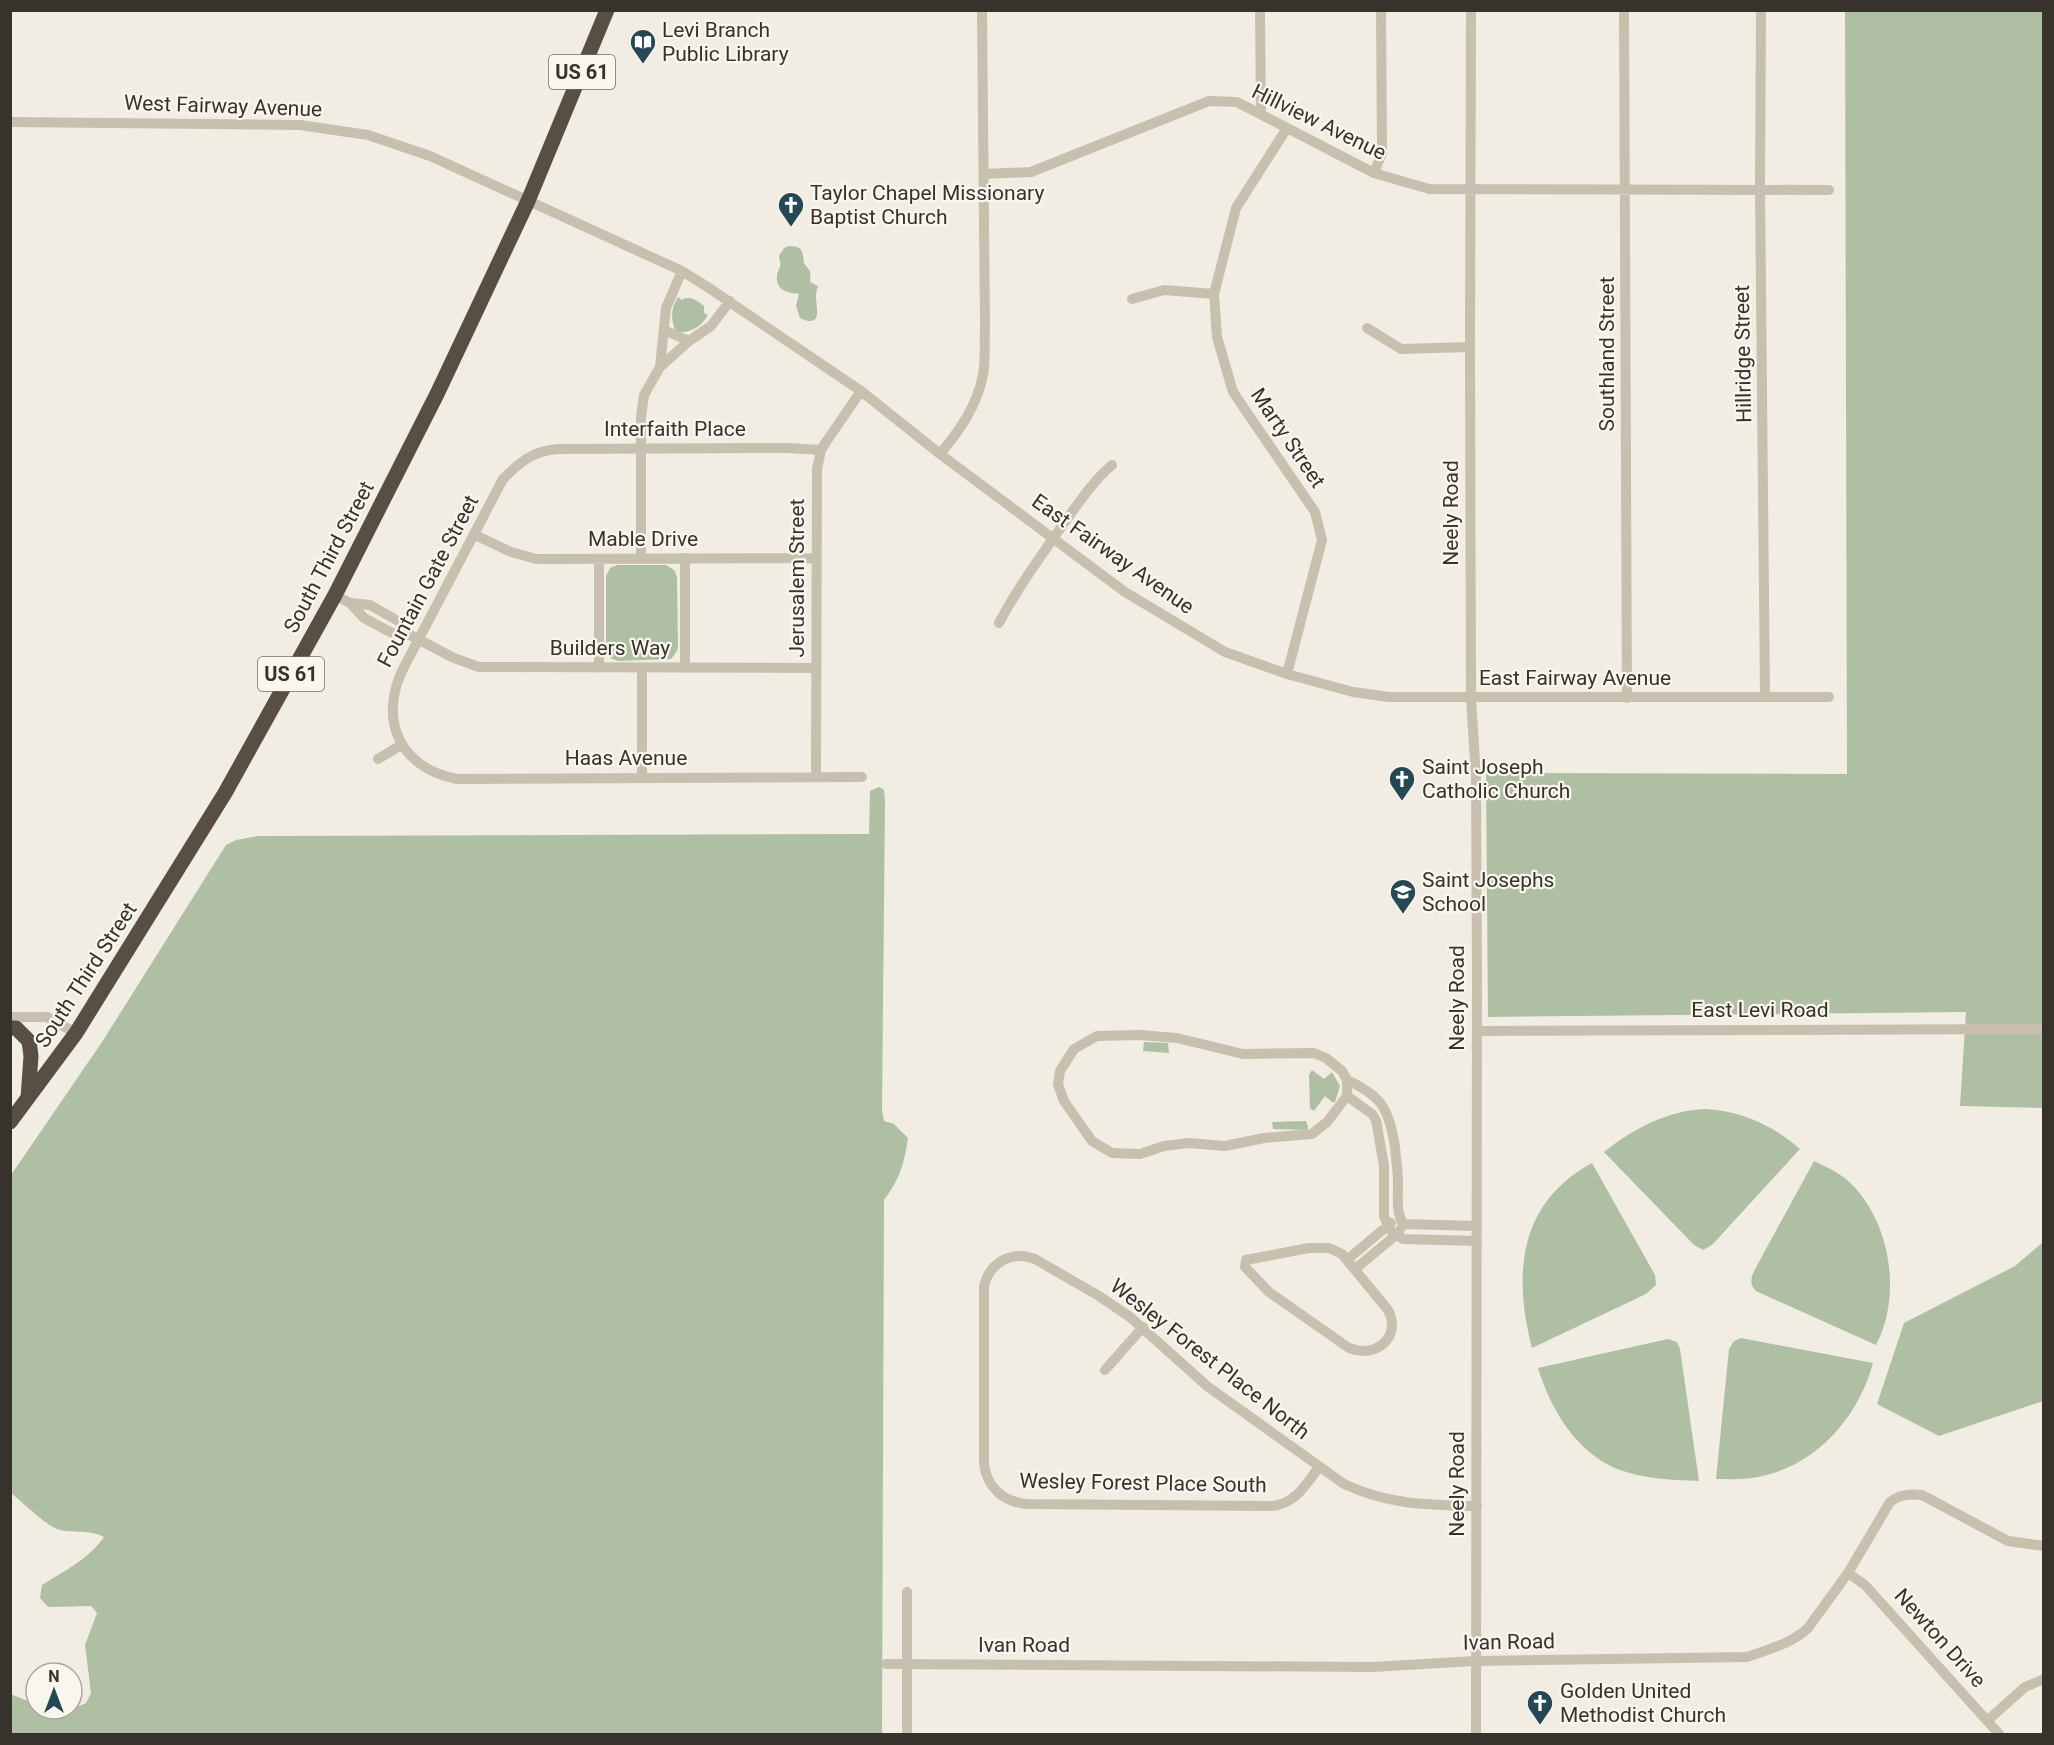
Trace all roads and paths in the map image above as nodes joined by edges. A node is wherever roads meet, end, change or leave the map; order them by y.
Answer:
1 (607, 10) edge
2 (982, 10) edge
3 (1260, 10) edge
4 (1381, 10) edge
5 (1472, 10) edge
6 (1624, 10) edge
7 (1761, 10) edge
8 (1261, 114) junction
9 (10, 122) edge
10 (1287, 128) junction
11 (1374, 173) junction
12 (984, 174) junction
13 (1471, 189) junction
14 (1760, 189) junction
15 (1626, 190) junction
16 (1829, 190) dead end
17 (528, 201) junction
18 (682, 271) junction
19 (1214, 294) junction
20 (1132, 299) dead end
21 (730, 301) junction
22 (1367, 328) dead end
23 (664, 330) junction
24 (689, 340) junction
25 (1470, 347) junction
26 (660, 366) junction
27 (861, 391) junction
28 (641, 448) junction
29 (821, 450) junction
30 (940, 454) junction
31 (530, 455) joint
32 (1112, 465) dead end
33 (475, 535) junction
34 (1054, 538) junction
35 (641, 558) junction
36 (685, 558) junction
37 (815, 558) junction
38 (599, 559) junction
39 (335, 596) junction
40 (999, 623) dead end
41 (415, 637) junction
42 (599, 668) junction
43 (642, 668) junction
44 (685, 668) junction
45 (816, 668) junction
46 (1287, 675) junction
47 (1765, 696) junction
48 (1829, 697) dead end
49 (1471, 698) junction
50 (1627, 698) junction
51 (401, 746) junction
52 (378, 759) dead end
53 (816, 777) junction
54 (862, 777) dead end
55 (642, 778) junction
56 (10, 1017) edge
57 (10, 1028) edge
58 (2043, 1029) edge
59 (1477, 1031) junction
60 (76, 1033) junction
61 (1347, 1080) junction
62 (1347, 1096) junction
63 (28, 1098) junction
64 (10, 1122) edge
65 (1384, 1178) junction
66 (1398, 1178) junction
67 (1401, 1221) junction
68 (1387, 1226) junction
69 (1425, 1226) junction
70 (1477, 1226) junction
71 (1396, 1235) junction
72 (1424, 1240) junction
73 (1477, 1241) junction
74 (1347, 1259) junction
75 (1355, 1269) junction
76 (1143, 1327) junction
77 (1105, 1370) dead end
78 (1319, 1467) junction
79 (992, 1485) joint
80 (1477, 1506) junction
81 (2043, 1546) edge
82 (1848, 1573) junction
83 (907, 1592) dead end
84 (1475, 1661) junction
85 (886, 1664) dead end
86 (907, 1665) junction
87 (2043, 1678) edge
88 (1988, 1720) junction
89 (908, 1734) edge
90 (1476, 1734) edge
91 (1999, 1734) edge

1 - 17 highway, South Third Street / US 61
2 - 12 street
3 - 8 street
4 - 11 street
5 - 13 street, Neely Road
6 - 15 street, Southland Street
7 - 14 street, Hillridge Street
8 - 10 street, Hillview Avenue
8 - 12 street, Hillview Avenue
9 - 17 street, West Fairway Avenue
10 - 11 street, Hillview Avenue
10 - 19 street, Marty Street
11 - 13 street, Hillview Avenue
12 - 30 street
13 - 15 street, Hillview Avenue
13 - 25 street, Neely Road
14 - 15 street, Hillview Avenue
14 - 16 street, Hillview Avenue
14 - 47 street, Hillridge Street
15 - 50 street, Southland Street
17 - 18 street, East Fairway Avenue
17 - 39 highway, South Third Street / US 61
18 - 21 street, East Fairway Avenue
18 - 23 street
19 - 20 street
19 - 46 street, Marty Street
21 - 24 street
21 - 27 street, East Fairway Avenue
22 - 25 street
23 - 24 street
23 - 26 street
24 - 26 street
25 - 49 street, Neely Road
26 - 28 street
27 - 29 street, Jerusalem Street
27 - 30 street, East Fairway Avenue
28 - 29 street, Interfaith Place
28 - 31 street, Interfaith Place
28 - 35 street
29 - 37 street, Jerusalem Street
30 - 34 street, East Fairway Avenue
31 - 33 street, Fountain Gate Street
32 - 34 street
33 - 38 street, Mable Drive
33 - 41 street, Fountain Gate Street
34 - 40 street
34 - 46 street, East Fairway Avenue
35 - 36 street, Mable Drive
35 - 38 street, Mable Drive
36 - 37 street, Mable Drive
36 - 44 street
37 - 45 street, Jerusalem Street
38 - 42 street
39 - 41 street, Builders Way
39 - 60 highway, South Third Street / US 61
41 - 42 street, Builders Way
41 - 51 street, Fountain Gate Street
42 - 43 street, Builders Way
43 - 44 street, Builders Way
43 - 55 street
44 - 45 street, Builders Way
45 - 53 street, Jerusalem Street
46 - 49 street, East Fairway Avenue
47 - 48 street, East Fairway Avenue
47 - 50 street, East Fairway Avenue
49 - 50 street, East Fairway Avenue
49 - 59 street, Neely Road
51 - 52 street
51 - 55 street, Haas Avenue
53 - 54 street, Haas Avenue
53 - 55 street, Haas Avenue
56 - 60 street
57 - 63 highway
58 - 59 street, East Levi Road
59 - 70 street, Neely Road
60 - 63 highway, South Third Street / US 61
61 - 62 street
61 - 62 street
61 - 66 street
62 - 65 street
63 - 64 highway, South Third Street / US 61
65 - 66 street
65 - 68 street
66 - 67 street
67 - 68 street
67 - 69 street
67 - 71 street
68 - 71 street
68 - 74 street
69 - 70 street
69 - 72 street
70 - 73 street, Neely Road
71 - 72 street
71 - 75 street
72 - 73 street
73 - 80 street, Neely Road
74 - 75 street
74 - 75 street
76 - 77 street
76 - 78 street, Wesley Forest Place North
76 - 79 street, Wesley Forest Place North
78 - 79 street, Wesley Forest Place South
78 - 80 street, Wesley Forest Place North
80 - 84 street, Neely Road
81 - 82 street, Ivan Road
82 - 84 street, Ivan Road
82 - 88 street, Newton Drive
83 - 86 street
84 - 86 street, Ivan Road
84 - 90 street, Neely Road
85 - 86 street, Ivan Road
86 - 89 street
87 - 88 street
88 - 91 street, Newton Drive

